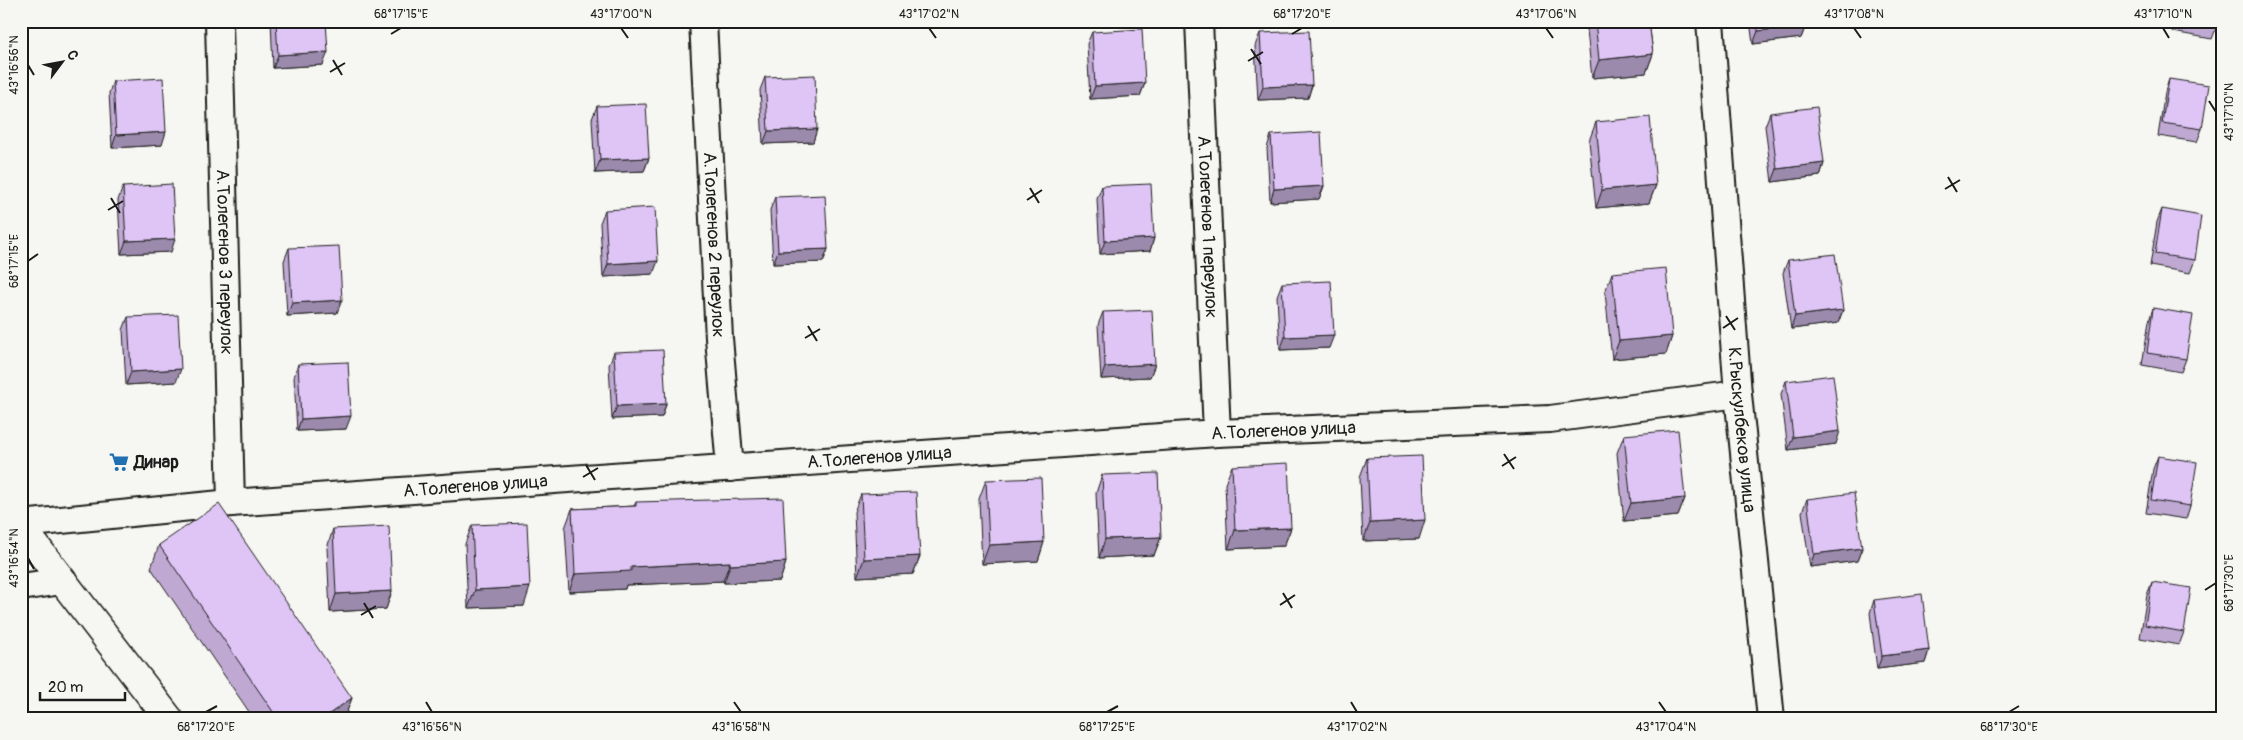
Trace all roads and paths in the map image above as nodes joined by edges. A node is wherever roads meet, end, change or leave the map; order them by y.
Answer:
1 (219, 21) edge
2 (702, 21) edge
3 (1200, 21) edge
4 (1710, 21) edge
5 (1738, 394) junction
6 (1218, 433) junction
7 (730, 468) junction
8 (231, 503) junction
9 (21, 525) edge
10 (62, 581) junction
11 (21, 587) edge
12 (169, 719) edge
13 (1770, 719) edge

1 - 8 street, А.Толегенов 3 переулок
2 - 7 street, А.Толегенов 2 переулок
3 - 6 street, А.Толегенов 1 переулок
4 - 5 street, К.Рыскулбеков улица
5 - 6 street, А.Толегенов улица
5 - 13 street, К.Рыскулбеков улица
6 - 7 street, А.Толегенов улица
7 - 8 street, А.Толегенов улица
8 - 9 street, А.Толегенов улица
9 - 10 main road
10 - 11 street
10 - 12 main road

